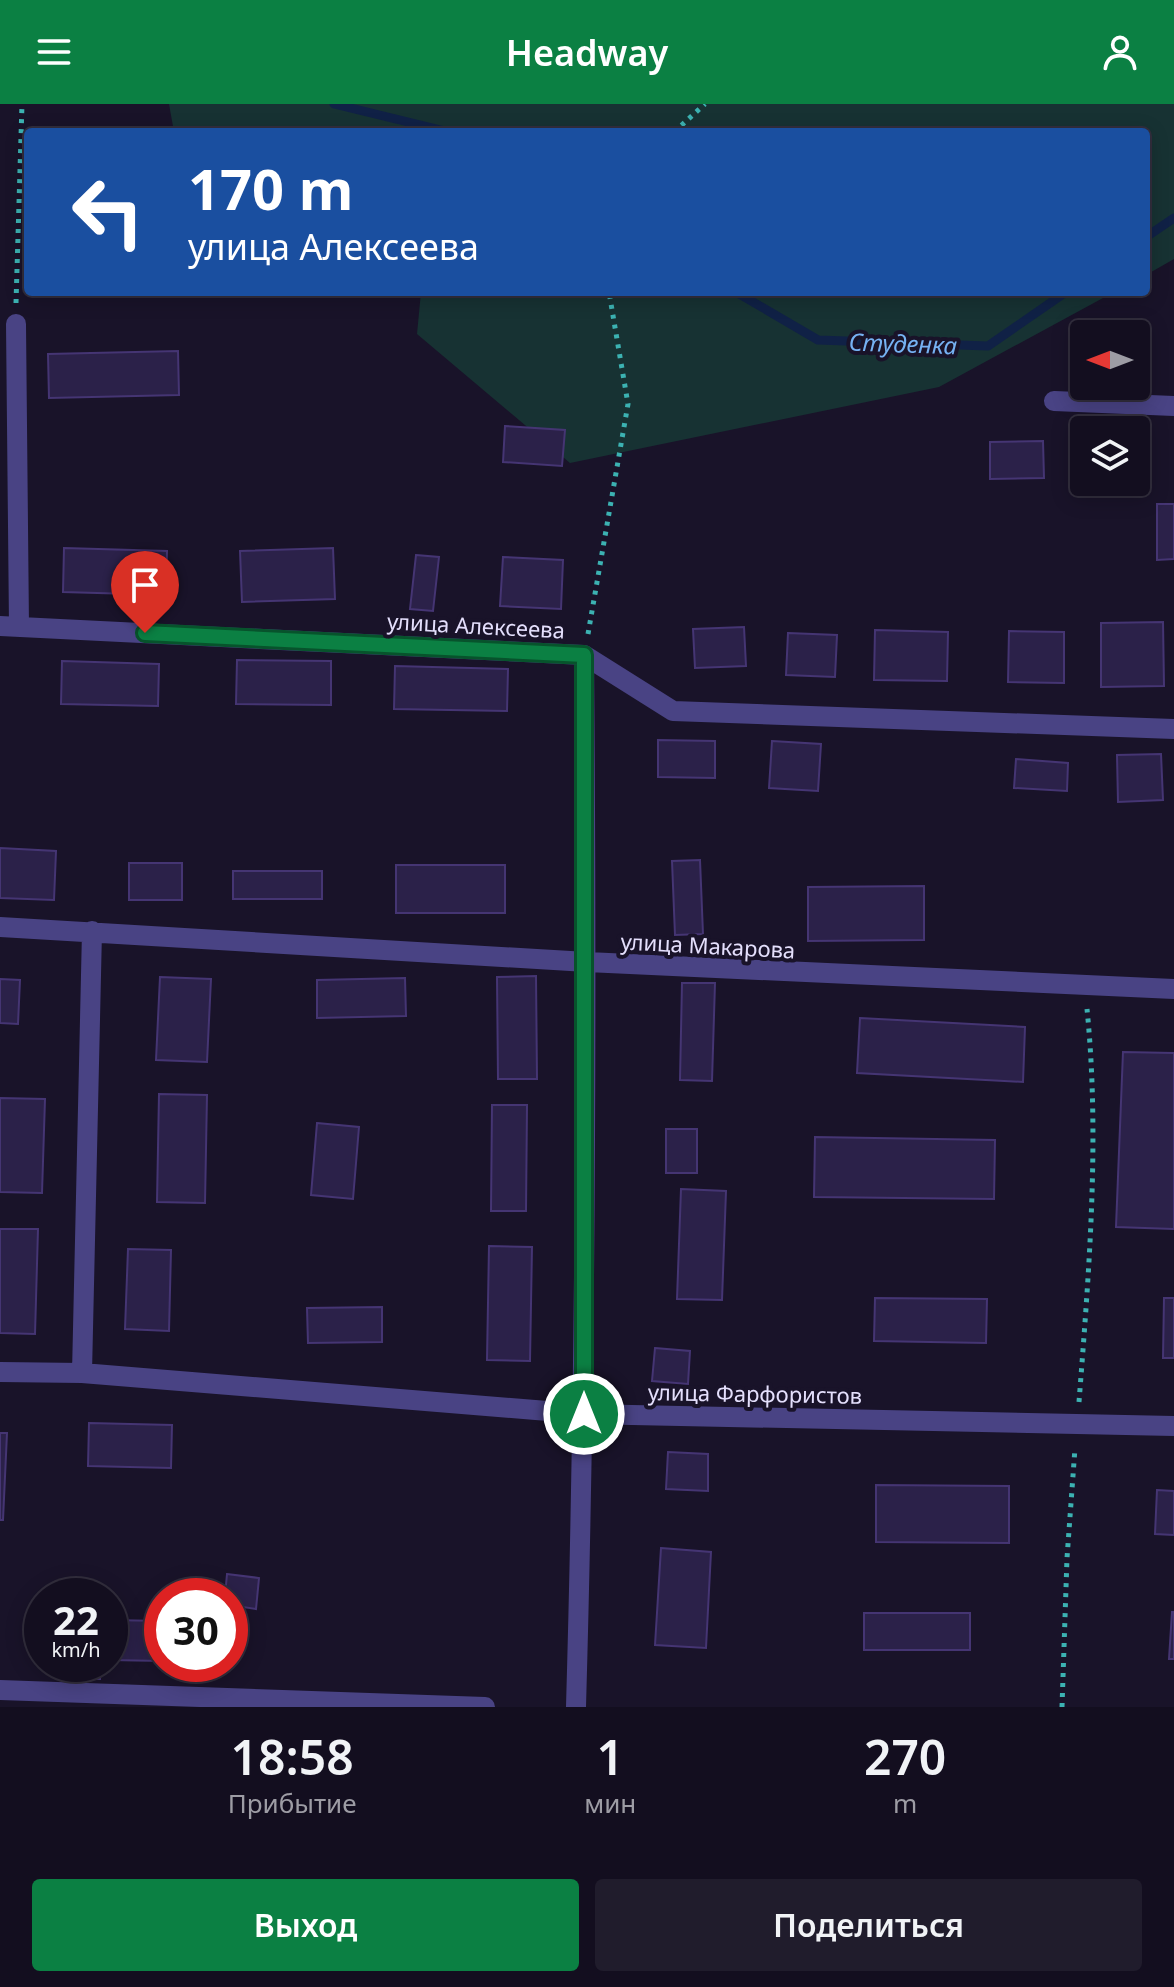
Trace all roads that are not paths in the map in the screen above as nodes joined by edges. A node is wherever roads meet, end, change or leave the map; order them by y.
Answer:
1 (16, 324) road end
2 (1054, 401) dead end
3 (1174, 406) edge
4 (10, 626) edge
5 (584, 655) junction
6 (1174, 729) edge
7 (0, 927) edge
8 (92, 931) junction
9 (587, 962) junction
10 (1174, 989) edge
11 (0, 1372) edge
12 (82, 1373) junction
13 (584, 1414) junction
14 (1174, 1426) edge
15 (0, 1690) edge
16 (485, 1707) edge
17 (576, 1707) edge

1 - 4 street
2 - 3 street
4 - 5 street, улица Алексеева
5 - 6 street, улица Алексеева
5 - 9 street
7 - 8 street, улица Макарова
8 - 9 street, улица Макарова
8 - 12 street
9 - 10 street, улица Макарова
9 - 13 street
11 - 12 street, улица Фарфористов
12 - 13 street, улица Фарфористов
13 - 14 street, улица Фарфористов
13 - 17 street
15 - 16 street

